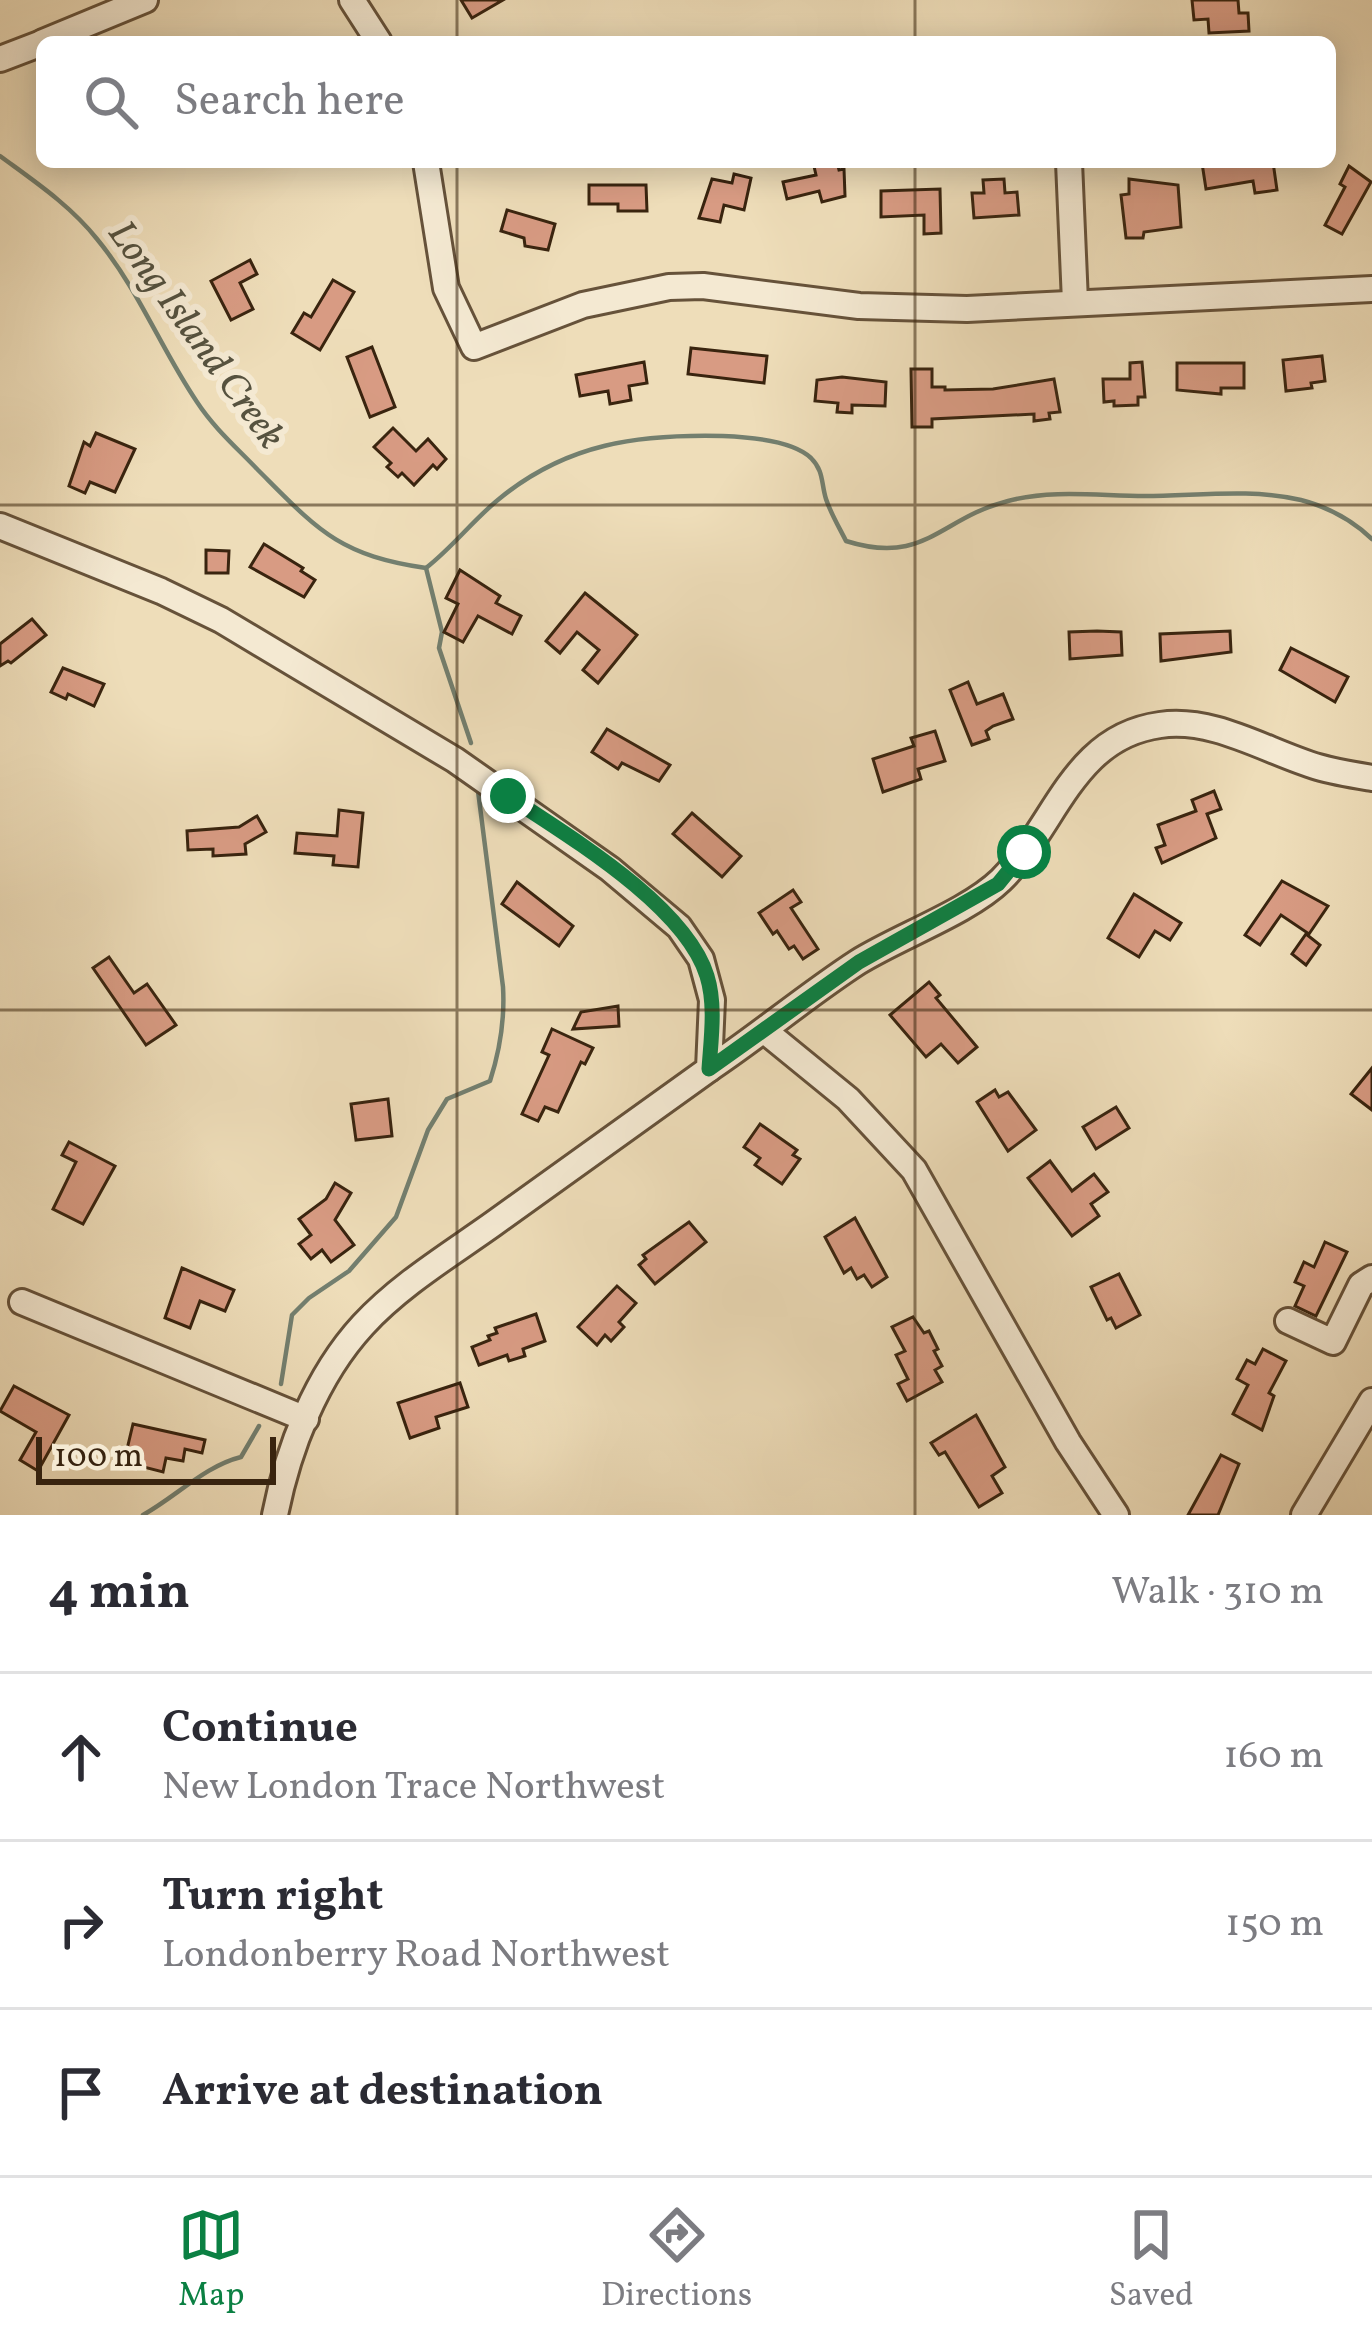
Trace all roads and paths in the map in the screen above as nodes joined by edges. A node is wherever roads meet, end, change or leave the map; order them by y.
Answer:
1 (145, 0) edge
2 (352, 0) edge
3 (58, 36) edge
4 (375, 36) edge
5 (36, 45) edge
6 (0, 59) edge
7 (427, 168) edge
8 (1069, 168) edge
9 (1372, 289) edge
10 (1075, 302) junction
11 (0, 526) edge
12 (1372, 778) edge
13 (766, 1032) junction
14 (709, 1069) junction
15 (1372, 1278) edge
16 (22, 1302) dead end
17 (1288, 1321) dead end
18 (1372, 1401) edge
19 (306, 1419) junction
20 (275, 1515) edge
21 (1116, 1515) edge
22 (1304, 1515) edge

1 - 3 street
2 - 4 street
5 - 6 street
7 - 10 street
8 - 10 street
9 - 10 street
11 - 14 street
12 - 13 street
13 - 14 street
13 - 21 street
14 - 19 street
15 - 17 street
16 - 19 street
18 - 22 street
19 - 20 street

